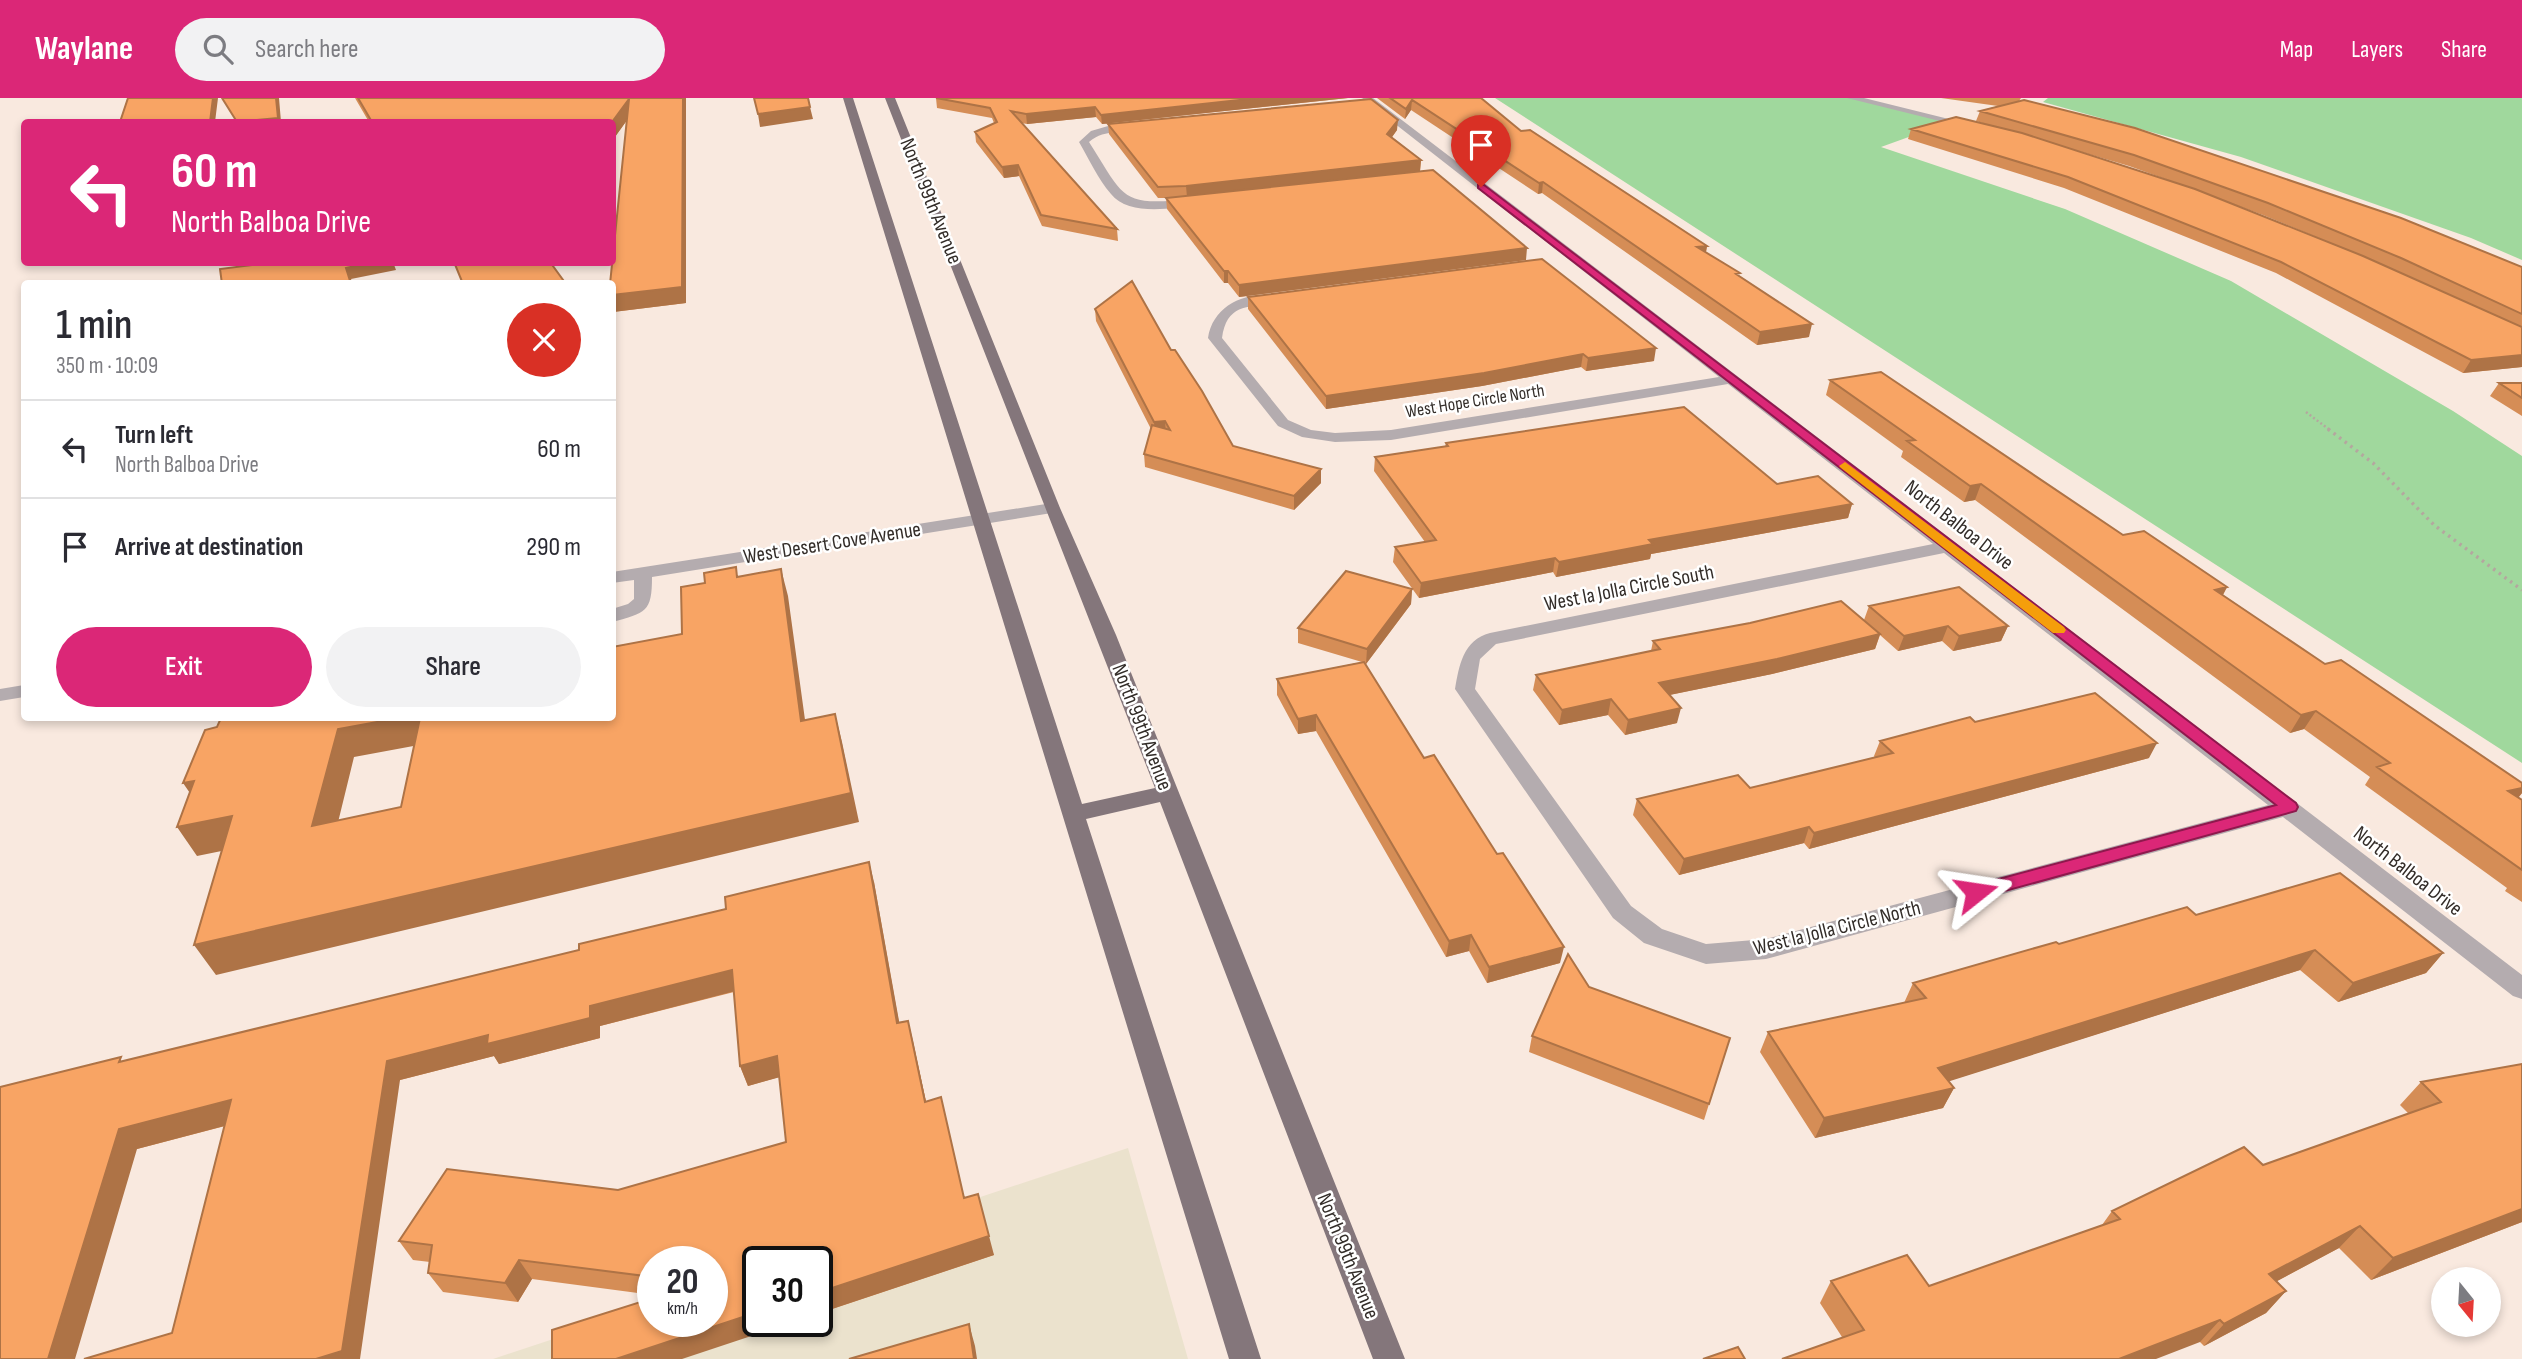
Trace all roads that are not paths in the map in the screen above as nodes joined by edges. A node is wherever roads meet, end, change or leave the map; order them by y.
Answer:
1 (848, 98) edge
2 (890, 98) edge
3 (1852, 98) edge
4 (1367, 102) edge
5 (1148, 125) edge
6 (1979, 128) edge
7 (1201, 201) edge
8 (1294, 296) edge
9 (1733, 379) junction
10 (1052, 508) junction
11 (982, 519) junction
12 (1950, 546) junction
13 (643, 573) junction
14 (616, 577) edge
15 (616, 614) edge
16 (21, 692) edge
17 (0, 695) edge
18 (1531, 786) joint
19 (1167, 793) junction
20 (2290, 807) junction
21 (1072, 814) junction
22 (2522, 989) edge
23 (1245, 1359) edge
24 (1389, 1359) edge

1 - 11 main road, North 99th Avenue
2 - 10 main road, North 99th Avenue
3 - 6 street
4 - 9 street, North Balboa Drive
5 - 7 street
8 - 9 street, West Hope Circle North
9 - 12 street, North Balboa Drive
10 - 11 street, West Desert Cove Avenue
10 - 19 main road, North 99th Avenue
11 - 13 street, West Desert Cove Avenue
11 - 21 main road, North 99th Avenue
12 - 18 street, West la Jolla Circle South
12 - 20 street, North Balboa Drive
13 - 14 street, West Desert Cove Avenue
13 - 15 street
16 - 17 street
18 - 20 street, West la Jolla Circle North
19 - 21 main road
19 - 24 main road, North 99th Avenue
20 - 22 street, North Balboa Drive
21 - 23 main road, North 99th Avenue

